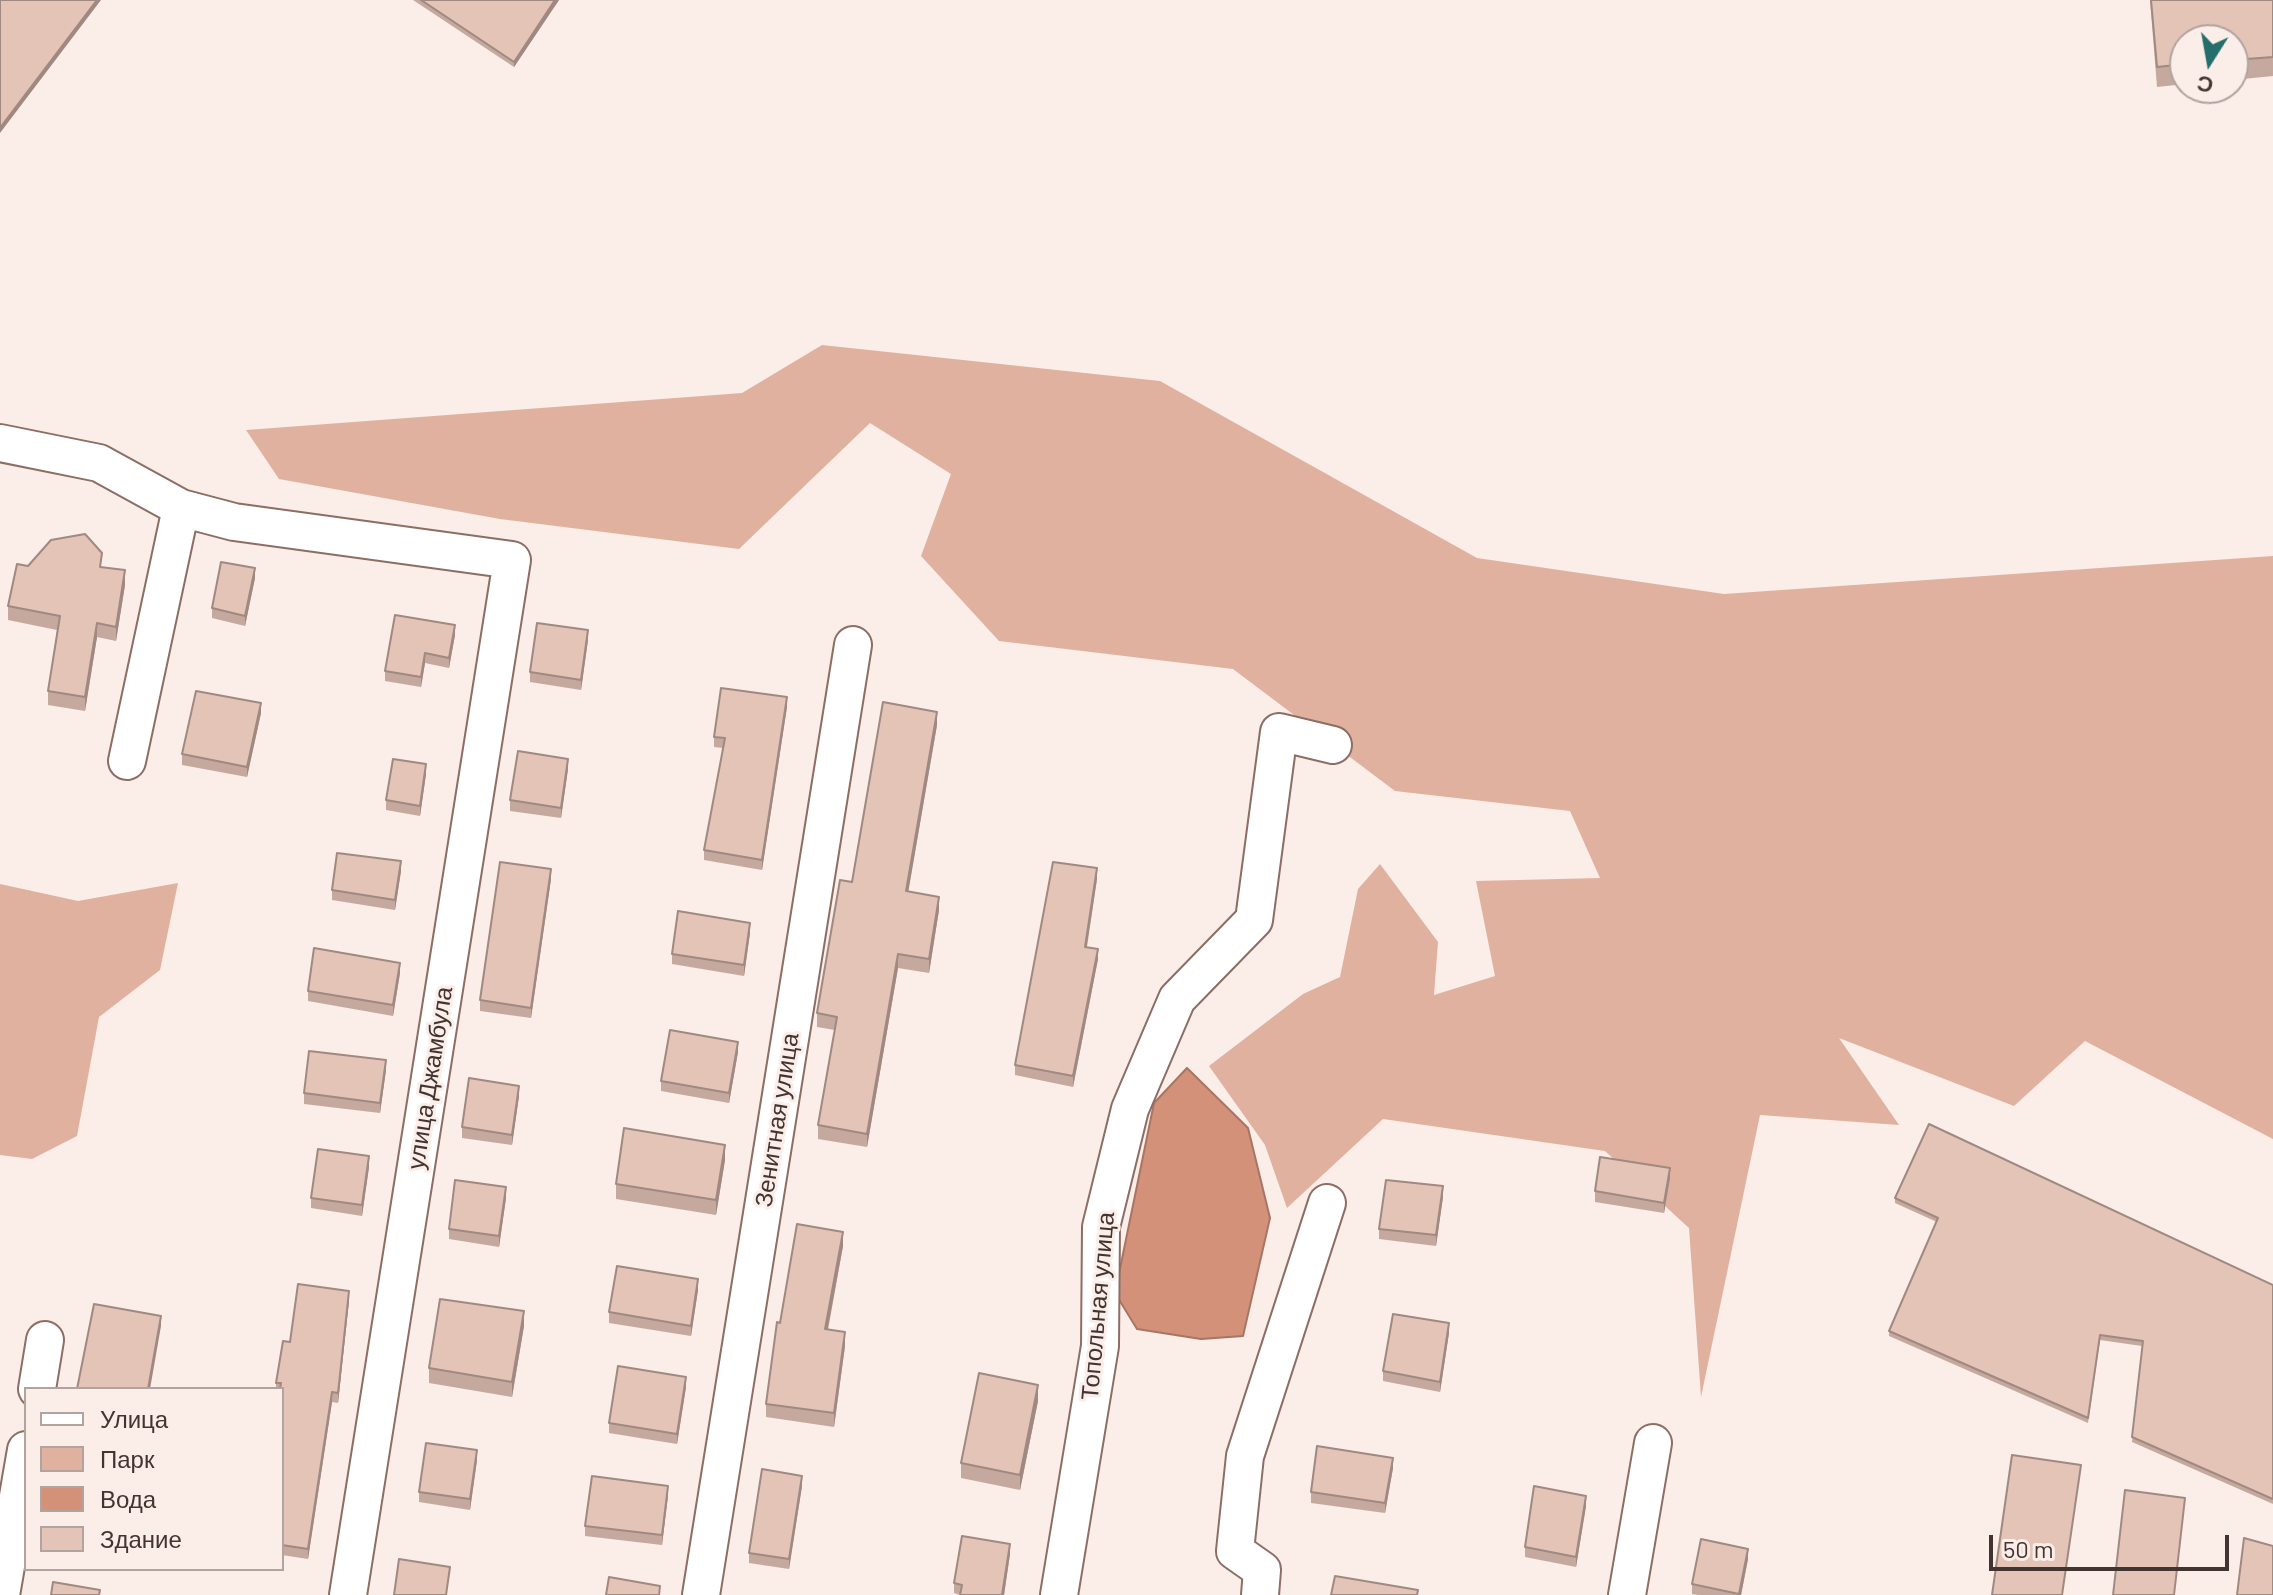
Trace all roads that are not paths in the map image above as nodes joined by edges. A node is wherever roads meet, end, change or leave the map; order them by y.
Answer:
1 (0, 443) edge
2 (181, 508) junction
3 (853, 645) dead end
4 (1333, 745) dead end
5 (127, 761) dead end
6 (1327, 1203) dead end
7 (45, 1340) dead end
8 (37, 1387) edge
9 (1653, 1443) dead end
10 (24, 1462) edge
11 (1, 1595) edge
12 (348, 1595) edge
13 (701, 1595) edge
14 (1059, 1595) edge
15 (1260, 1595) edge
16 (1627, 1595) edge

1 - 2 street
2 - 5 street
2 - 12 street, улица Джамбула
3 - 13 street, Зенитная улица
4 - 14 street, Топольная улица
6 - 15 street
7 - 8 street
9 - 16 street
10 - 11 street

